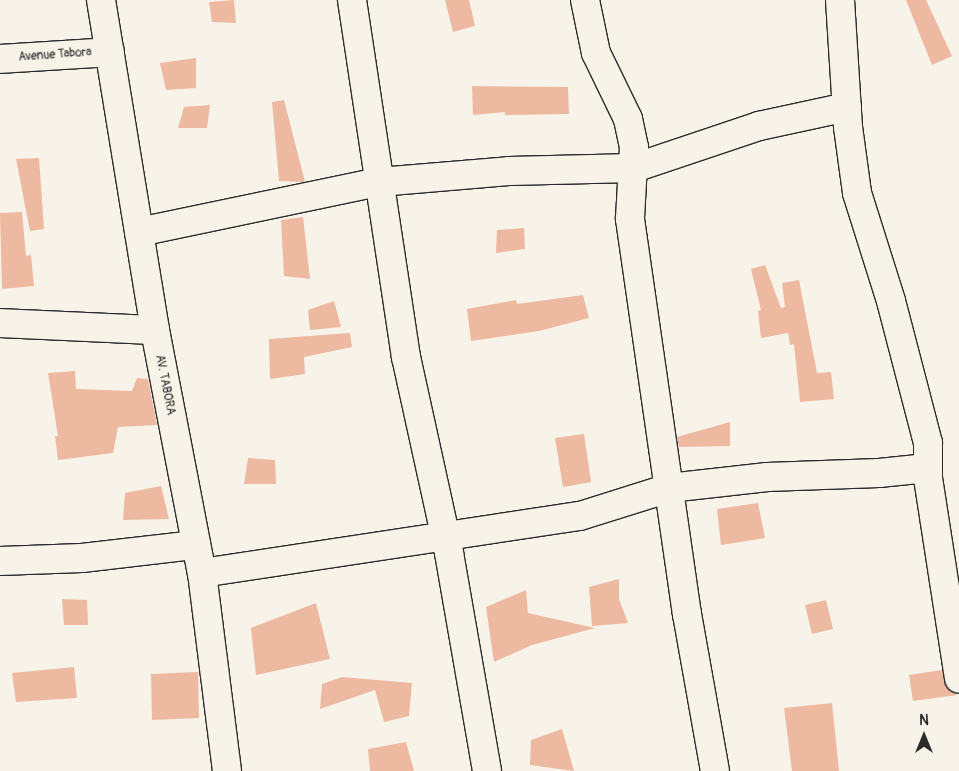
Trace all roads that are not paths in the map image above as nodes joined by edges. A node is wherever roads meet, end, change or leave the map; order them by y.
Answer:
1 (101, 0) edge
2 (352, 0) edge
3 (585, 0) edge
4 (840, 0) edge
5 (110, 52) junction
6 (0, 59) edge
7 (847, 107) junction
8 (634, 168) junction
9 (379, 182) junction
10 (139, 232) junction
11 (0, 323) edge
12 (155, 330) junction
13 (928, 468) junction
14 (669, 488) junction
15 (445, 535) junction
16 (195, 545) junction
17 (0, 561) edge
18 (202, 574) junction
19 (959, 680) edge
20 (227, 771) edge
21 (488, 771) edge
22 (715, 771) edge

1 - 5 street, AV. TABORA
2 - 9 street
3 - 8 street
4 - 7 street
5 - 6 street, Avenue Tabora
5 - 10 street, AV. TABORA
7 - 8 street
7 - 13 street
8 - 9 street
8 - 14 street
9 - 10 street
9 - 15 street
10 - 12 street, AV. TABORA
11 - 12 street
12 - 16 street, AV. TABORA
13 - 14 street
13 - 19 street
14 - 15 street
14 - 22 street
15 - 18 street
15 - 21 street
16 - 17 street
16 - 18 street, AV. TABORA
18 - 20 street, AV. TABORA

